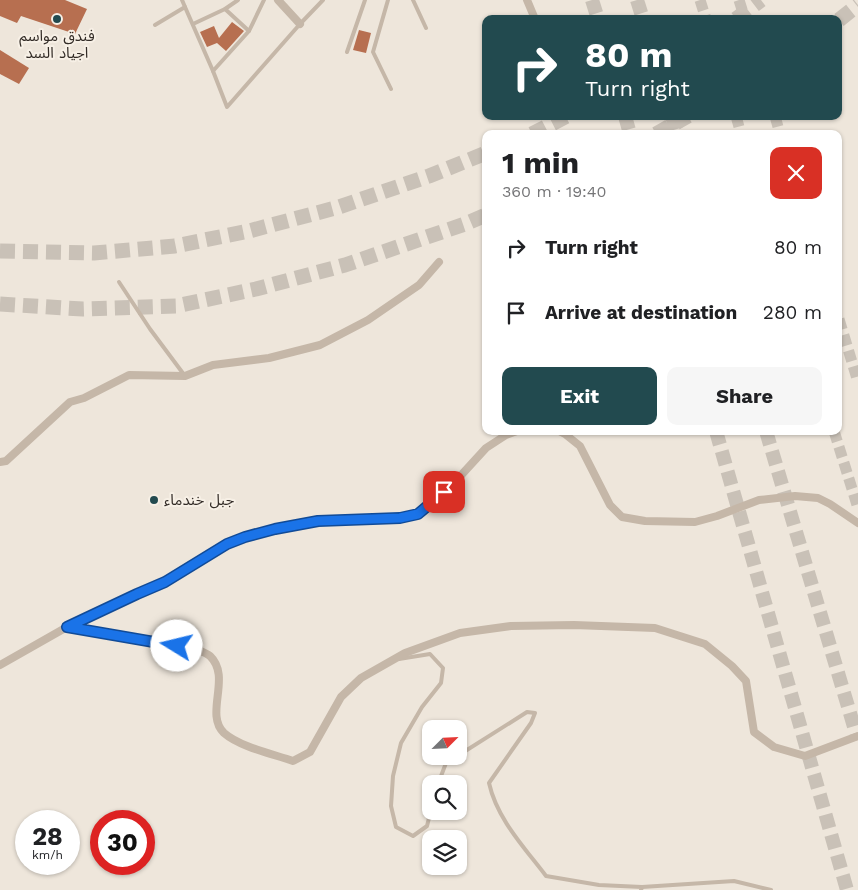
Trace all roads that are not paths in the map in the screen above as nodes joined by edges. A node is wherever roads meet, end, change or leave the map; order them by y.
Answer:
1 (182, 0) edge
2 (238, 0) edge
3 (264, 0) edge
4 (278, 0) edge
5 (323, 0) edge
6 (365, 0) edge
7 (388, 0) edge
8 (413, 0) edge
9 (527, 0) edge
10 (185, 7) junction
11 (225, 9) junction
12 (533, 15) edge
13 (193, 24) junction
14 (300, 24) junction
15 (155, 25) dead end
16 (426, 28) dead end
17 (249, 31) junction
18 (348, 52) dead end
19 (213, 71) junction
20 (391, 88) dead end
21 (439, 262) dead end
22 (119, 282) dead end
23 (185, 376) junction
24 (506, 435) edge
25 (566, 435) edge
26 (0, 462) edge
27 (858, 523) edge
28 (67, 627) junction
29 (392, 660) junction
30 (0, 665) edge
31 (858, 736) edge
32 (468, 750) edge
33 (428, 820) edge
34 (627, 888) edge
35 (642, 888) edge
36 (771, 890) edge

1 - 10 lane
2 - 11 lane
3 - 17 lane
4 - 14 street
5 - 14 lane
6 - 18 lane
7 - 20 lane
8 - 16 lane
9 - 12 street
10 - 13 lane
10 - 15 lane
11 - 13 lane
11 - 17 lane
13 - 19 lane
14 - 19 lane
17 - 19 lane
21 - 23 street
22 - 23 lane
23 - 26 street
24 - 28 street
25 - 27 street
28 - 29 street
28 - 30 street
29 - 31 street
29 - 33 lane
32 - 34 lane
34 - 35 lane
35 - 36 lane

